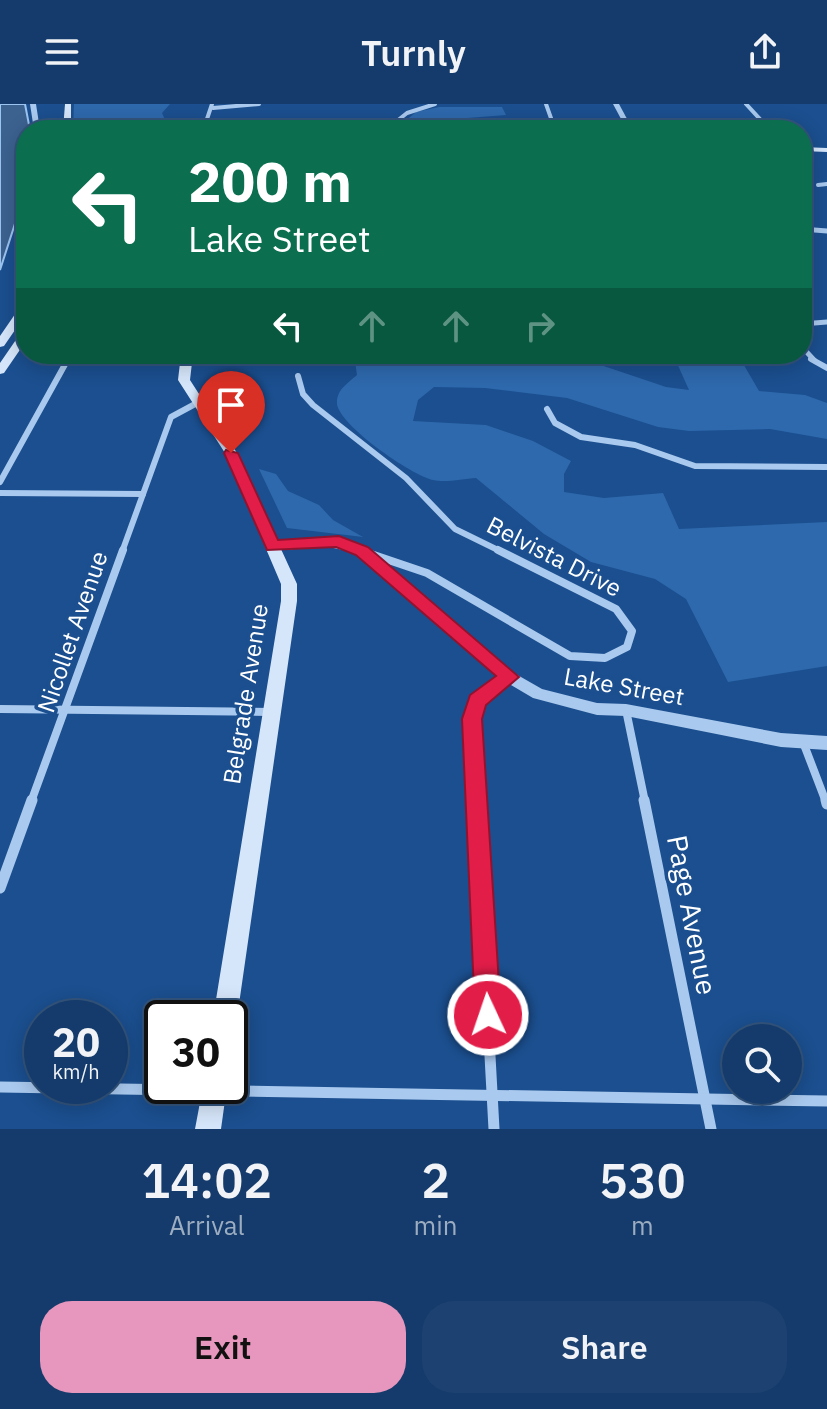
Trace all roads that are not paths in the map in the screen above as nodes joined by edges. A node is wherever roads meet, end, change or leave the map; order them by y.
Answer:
1 (259, 104) edge
2 (435, 104) edge
3 (746, 104) edge
4 (212, 106) edge
5 (398, 120) edge
6 (761, 120) edge
7 (827, 184) edge
8 (818, 185) dead end
9 (16, 321) edge
10 (0, 344) edge
11 (16, 348) edge
12 (16, 352) edge
13 (65, 364) edge
14 (186, 364) edge
15 (3, 367) edge
16 (298, 376) dead end
17 (197, 403) junction
18 (547, 409) dead end
19 (827, 467) edge
20 (0, 482) edge
21 (0, 493) edge
22 (143, 494) junction
23 (273, 546) junction
24 (362, 551) junction
25 (509, 677) junction
26 (0, 709) edge
27 (67, 709) junction
28 (626, 710) junction
29 (272, 712) junction
30 (803, 742) junction
31 (827, 743) edge
32 (827, 804) edge
33 (0, 888) edge
34 (228, 1000) edge
35 (0, 1087) edge
36 (144, 1089) edge
37 (248, 1091) edge
38 (492, 1097) junction
39 (705, 1100) junction
40 (827, 1101) edge
41 (212, 1104) edge
42 (208, 1129) edge
43 (494, 1129) edge
44 (711, 1129) edge

1 - 4 street
2 - 5 street
3 - 6 street
7 - 8 street
9 - 10 main road
11 - 15 main road
12 - 15 main road
13 - 20 street
14 - 17 main road, Belgrade Avenue
16 - 24 street, Belvista Drive
17 - 22 street, Nicollet Avenue
17 - 23 main road, Belgrade Avenue
18 - 19 street
21 - 22 street
22 - 27 street, Nicollet Avenue
23 - 24 street, Lake Street
23 - 29 main road, Belgrade Avenue
24 - 25 street, Lake Street
25 - 28 street, Lake Street
25 - 38 street
26 - 27 street
27 - 29 street
27 - 33 street, Nicollet Avenue
28 - 30 street, Lake Street
28 - 39 street, Page Avenue
29 - 34 main road, Belgrade Avenue
30 - 31 street, Lake Street
30 - 32 street
35 - 36 street
37 - 38 street
38 - 39 street
38 - 43 street
39 - 40 street
39 - 44 street, Page Avenue
41 - 42 main road

